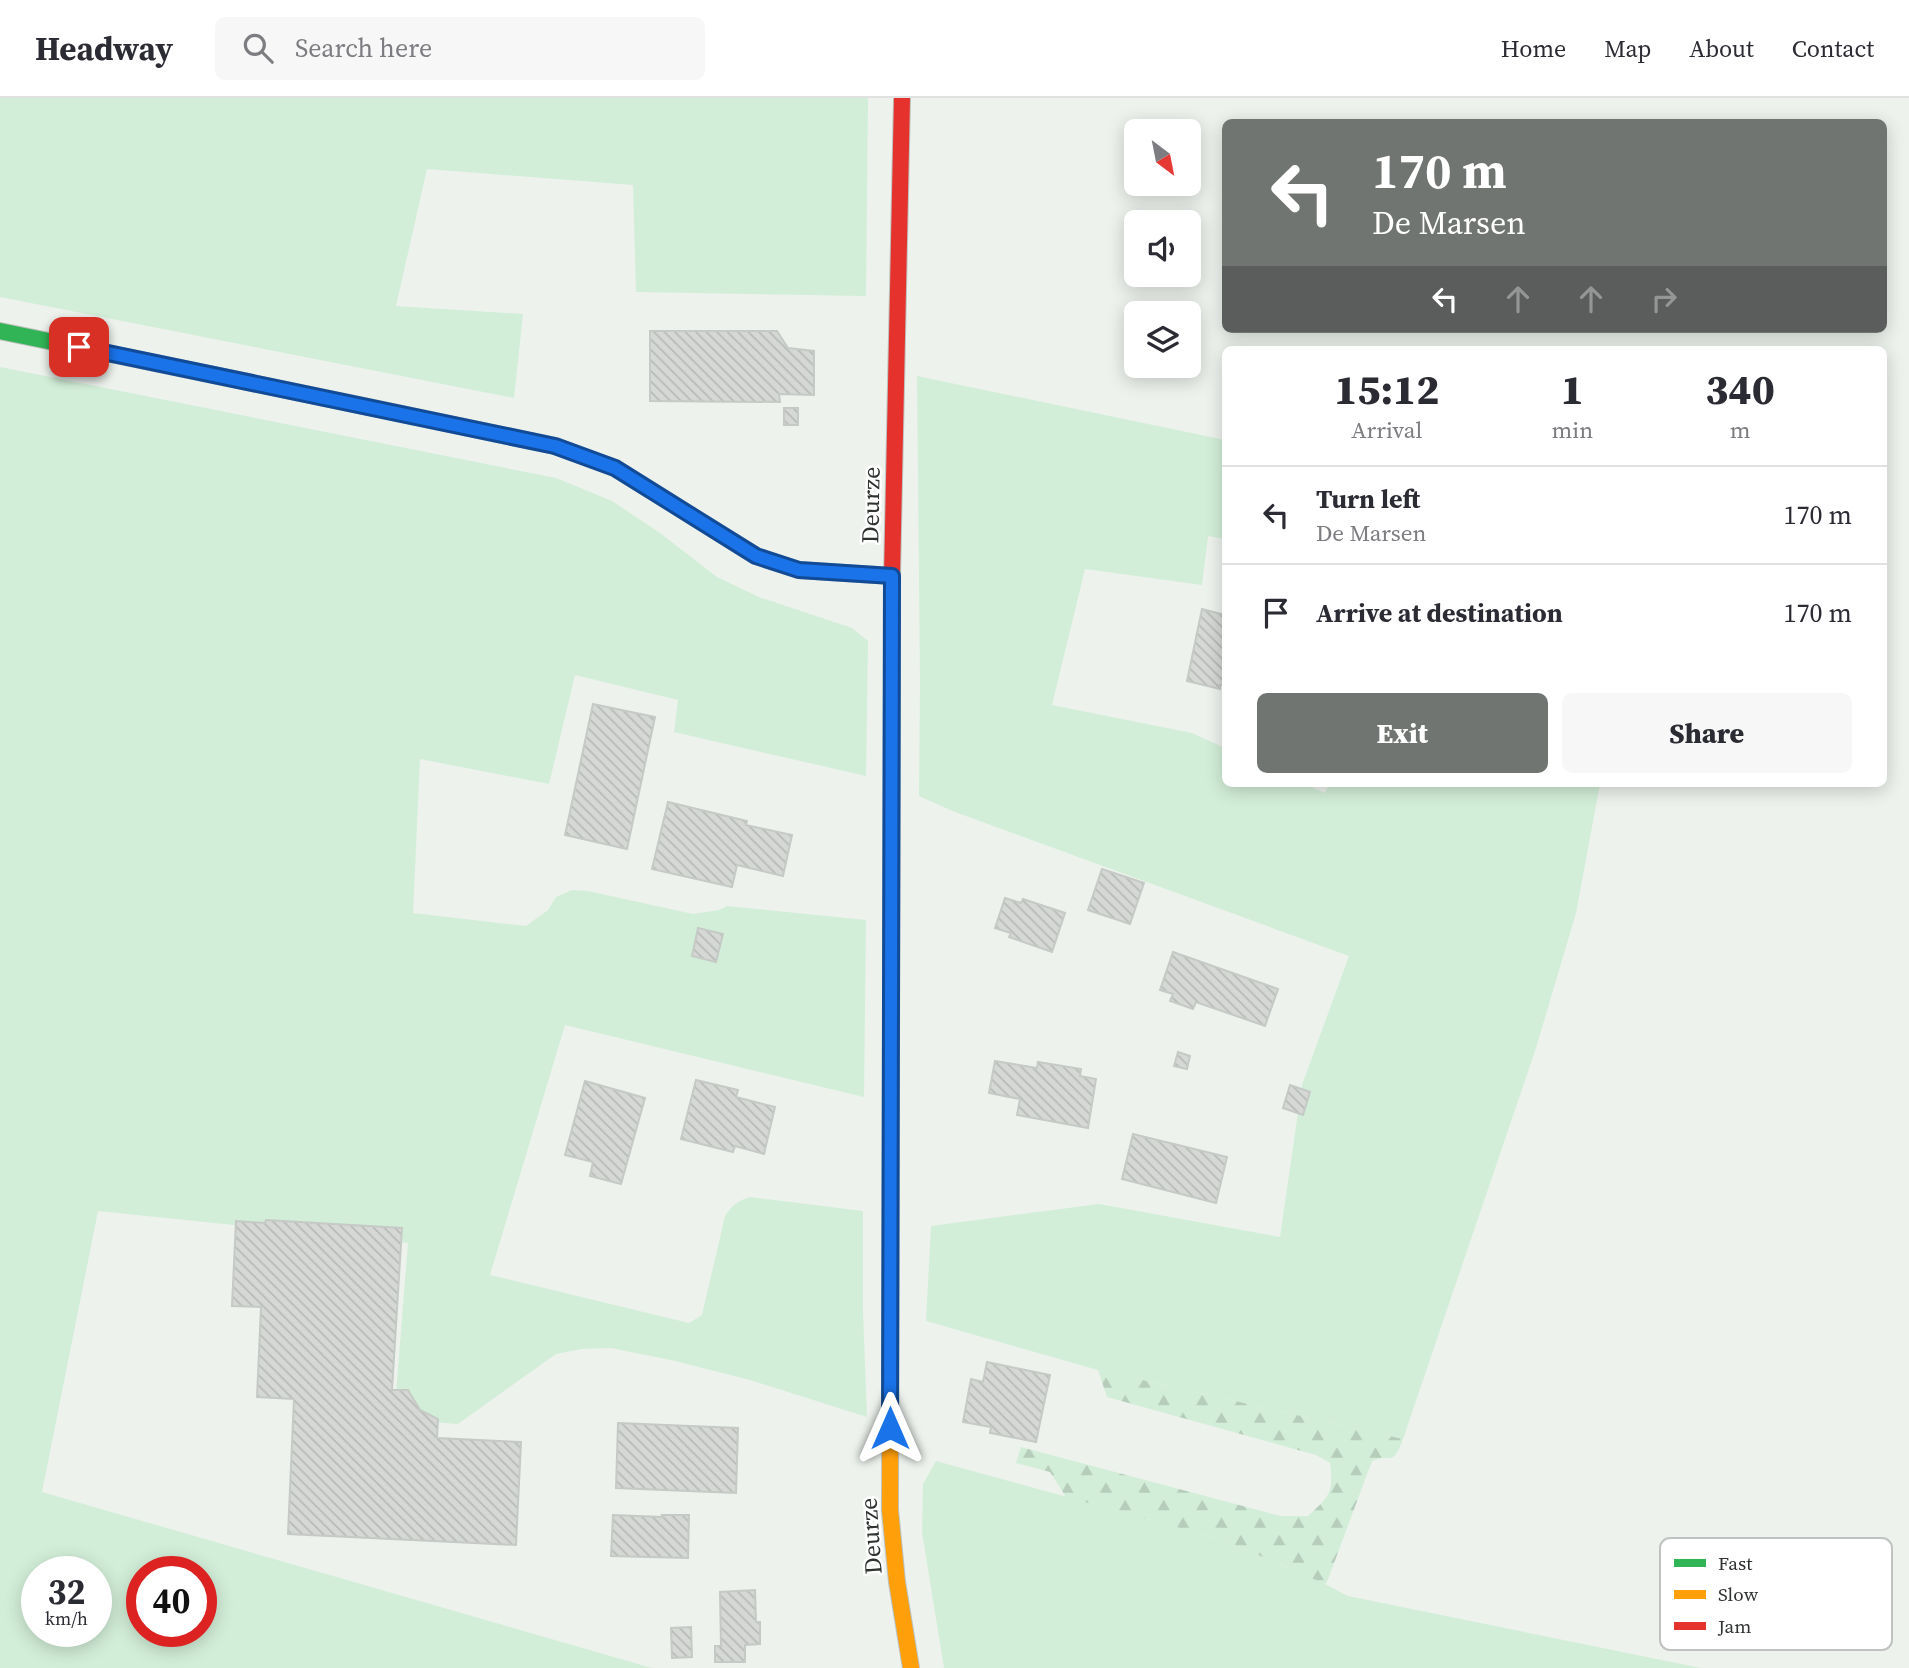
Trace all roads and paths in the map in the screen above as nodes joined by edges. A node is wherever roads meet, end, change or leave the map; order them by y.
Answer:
1 (902, 98) edge
2 (0, 331) edge
3 (892, 576) junction
4 (911, 1668) edge

1 - 3 street, Deurze
2 - 3 street
3 - 4 street, Deurze

